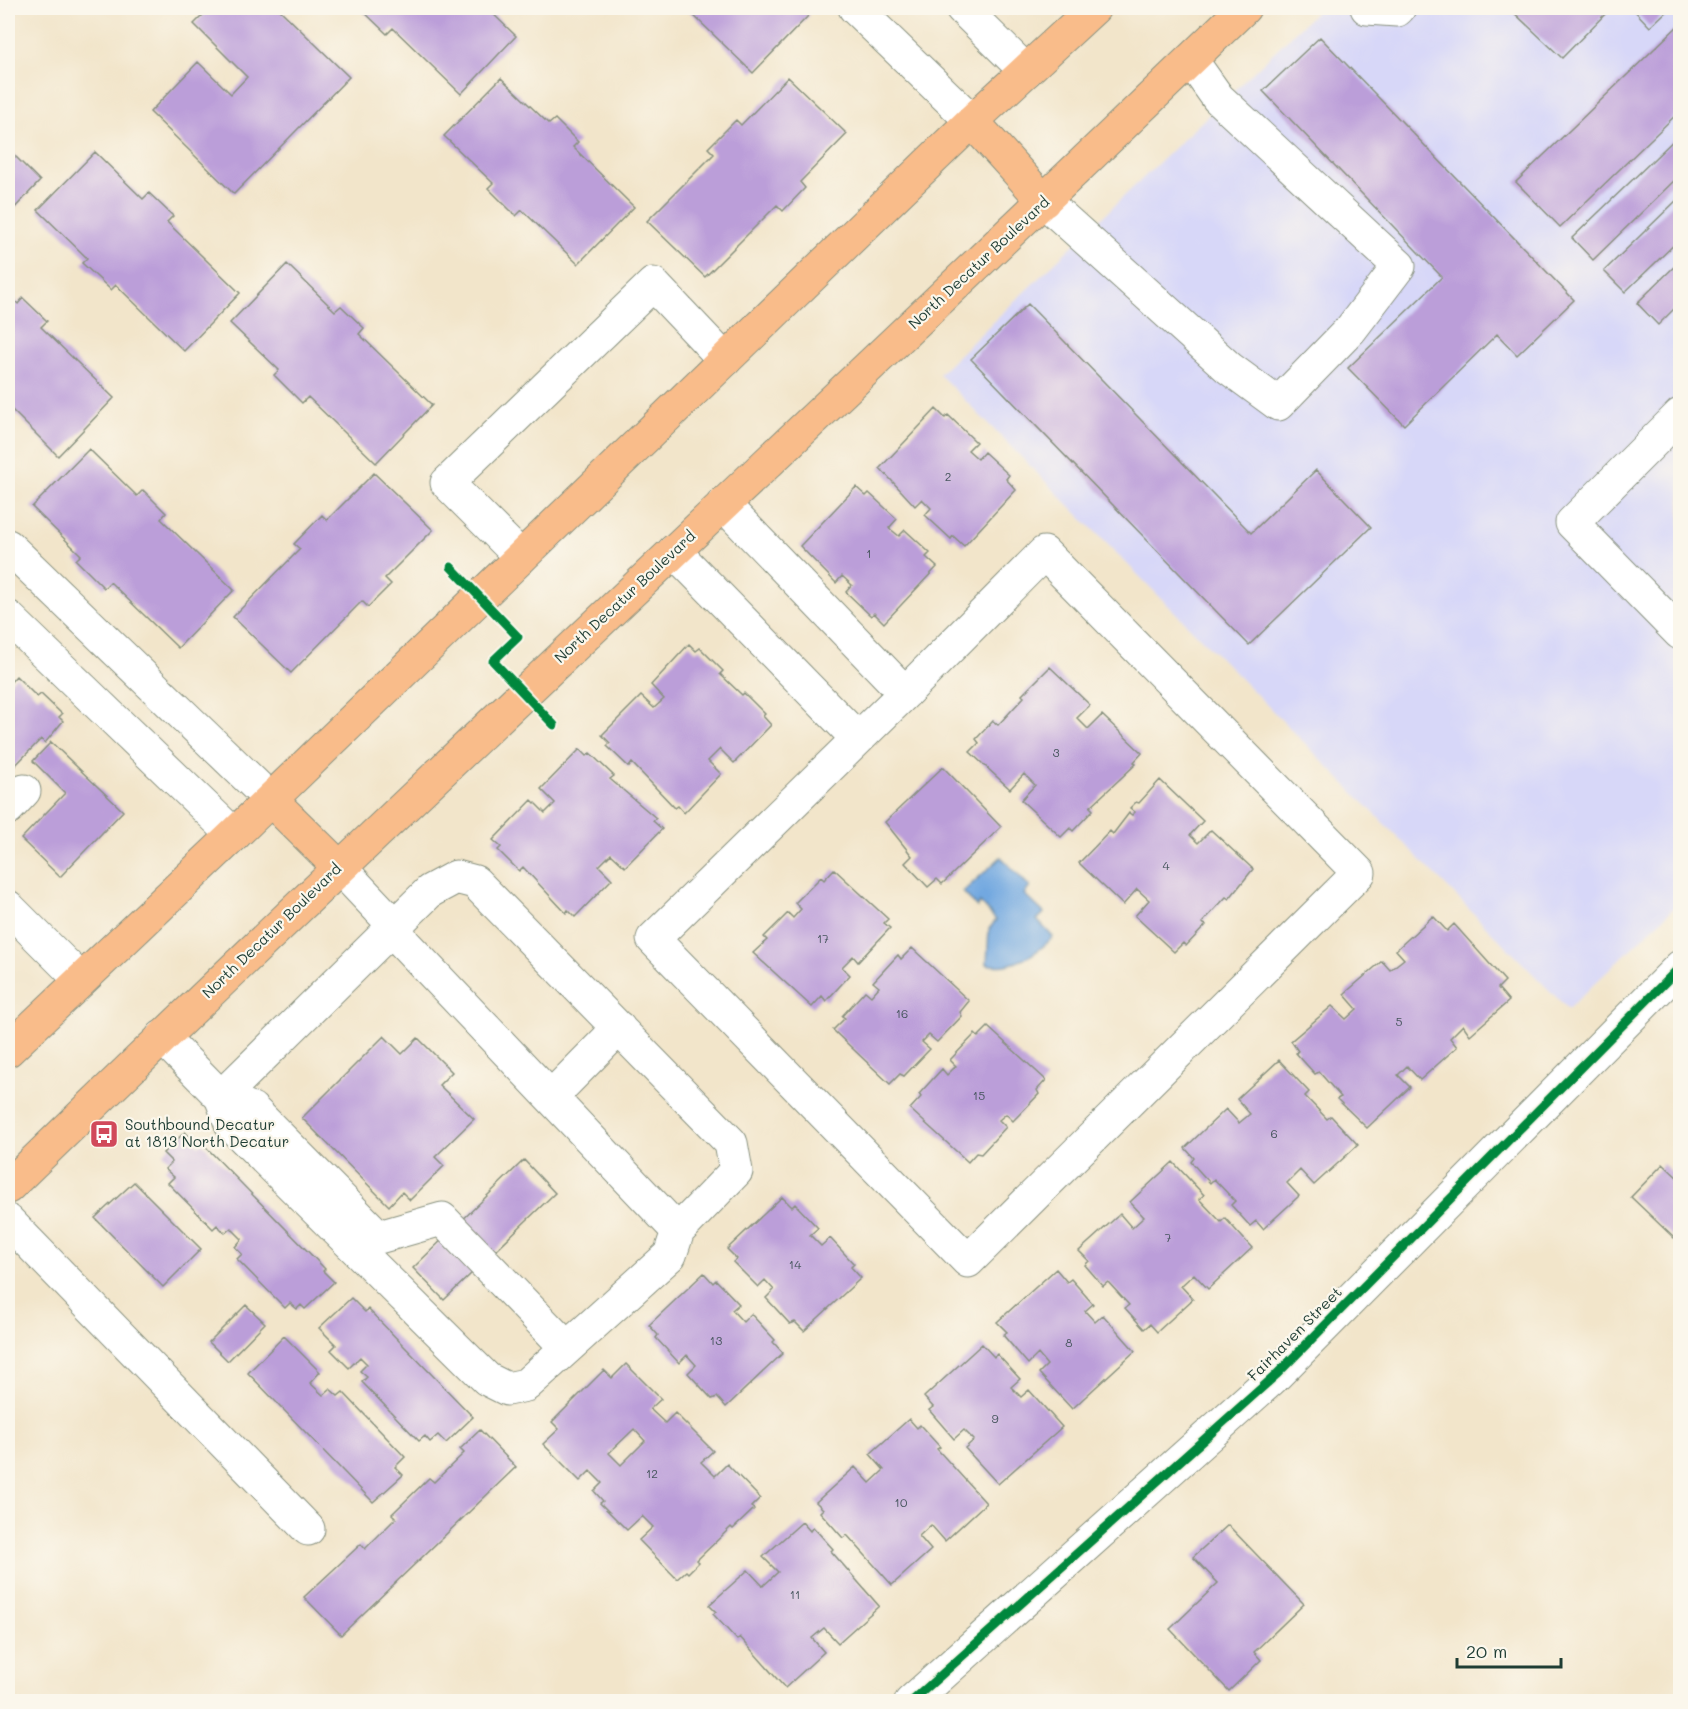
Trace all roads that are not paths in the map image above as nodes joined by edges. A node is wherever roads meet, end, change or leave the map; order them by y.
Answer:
1 (855, 8) edge
2 (962, 8) edge
3 (1094, 8) edge
4 (1244, 8) edge
5 (1367, 8) edge
6 (1399, 8) edge
7 (1191, 60) junction
8 (1026, 70) junction
9 (972, 121) junction
10 (1044, 201) junction
11 (725, 360) junction
12 (1680, 415) edge
13 (723, 504) junction
14 (8, 546) edge
15 (674, 551) junction
16 (521, 557) junction
17 (13, 633) edge
18 (1680, 633) edge
19 (905, 693) junction
20 (857, 738) junction
21 (271, 800) junction
22 (234, 835) junction
23 (339, 867) junction
24 (8, 907) edge
25 (395, 926) junction
26 (1680, 968) edge
27 (81, 980) junction
28 (619, 1028) junction
29 (162, 1037) junction
30 (8, 1050) edge
31 (220, 1097) junction
32 (551, 1097) junction
33 (8, 1187) edge
34 (8, 1221) edge
35 (678, 1231) junction
36 (567, 1348) junction
37 (308, 1529) dead end
38 (911, 1701) edge

1 - 9 street
2 - 8 street
3 - 8 main road
4 - 7 main road, North Decatur Boulevard
5 - 6 street
7 - 10 main road, North Decatur Boulevard
7 - 10 street
8 - 9 main road
9 - 10 main road
9 - 11 main road
10 - 13 main road, North Decatur Boulevard
11 - 16 main road
11 - 16 street
12 - 18 street
13 - 15 main road, North Decatur Boulevard
13 - 19 street
14 - 21 street
15 - 20 street
15 - 23 main road, North Decatur Boulevard
16 - 21 main road
17 - 22 street
19 - 20 street
19 - 20 street
21 - 22 main road
21 - 23 main road
22 - 27 main road
23 - 25 street
23 - 29 main road, North Decatur Boulevard
24 - 27 street
25 - 28 street
25 - 31 street
25 - 32 street
26 - 38 street, Fairhaven Street
27 - 30 main road
28 - 32 street
28 - 35 street
29 - 31 street
29 - 33 main road, North Decatur Boulevard
31 - 36 street
31 - 36 street
32 - 35 street
34 - 37 street
35 - 36 street

